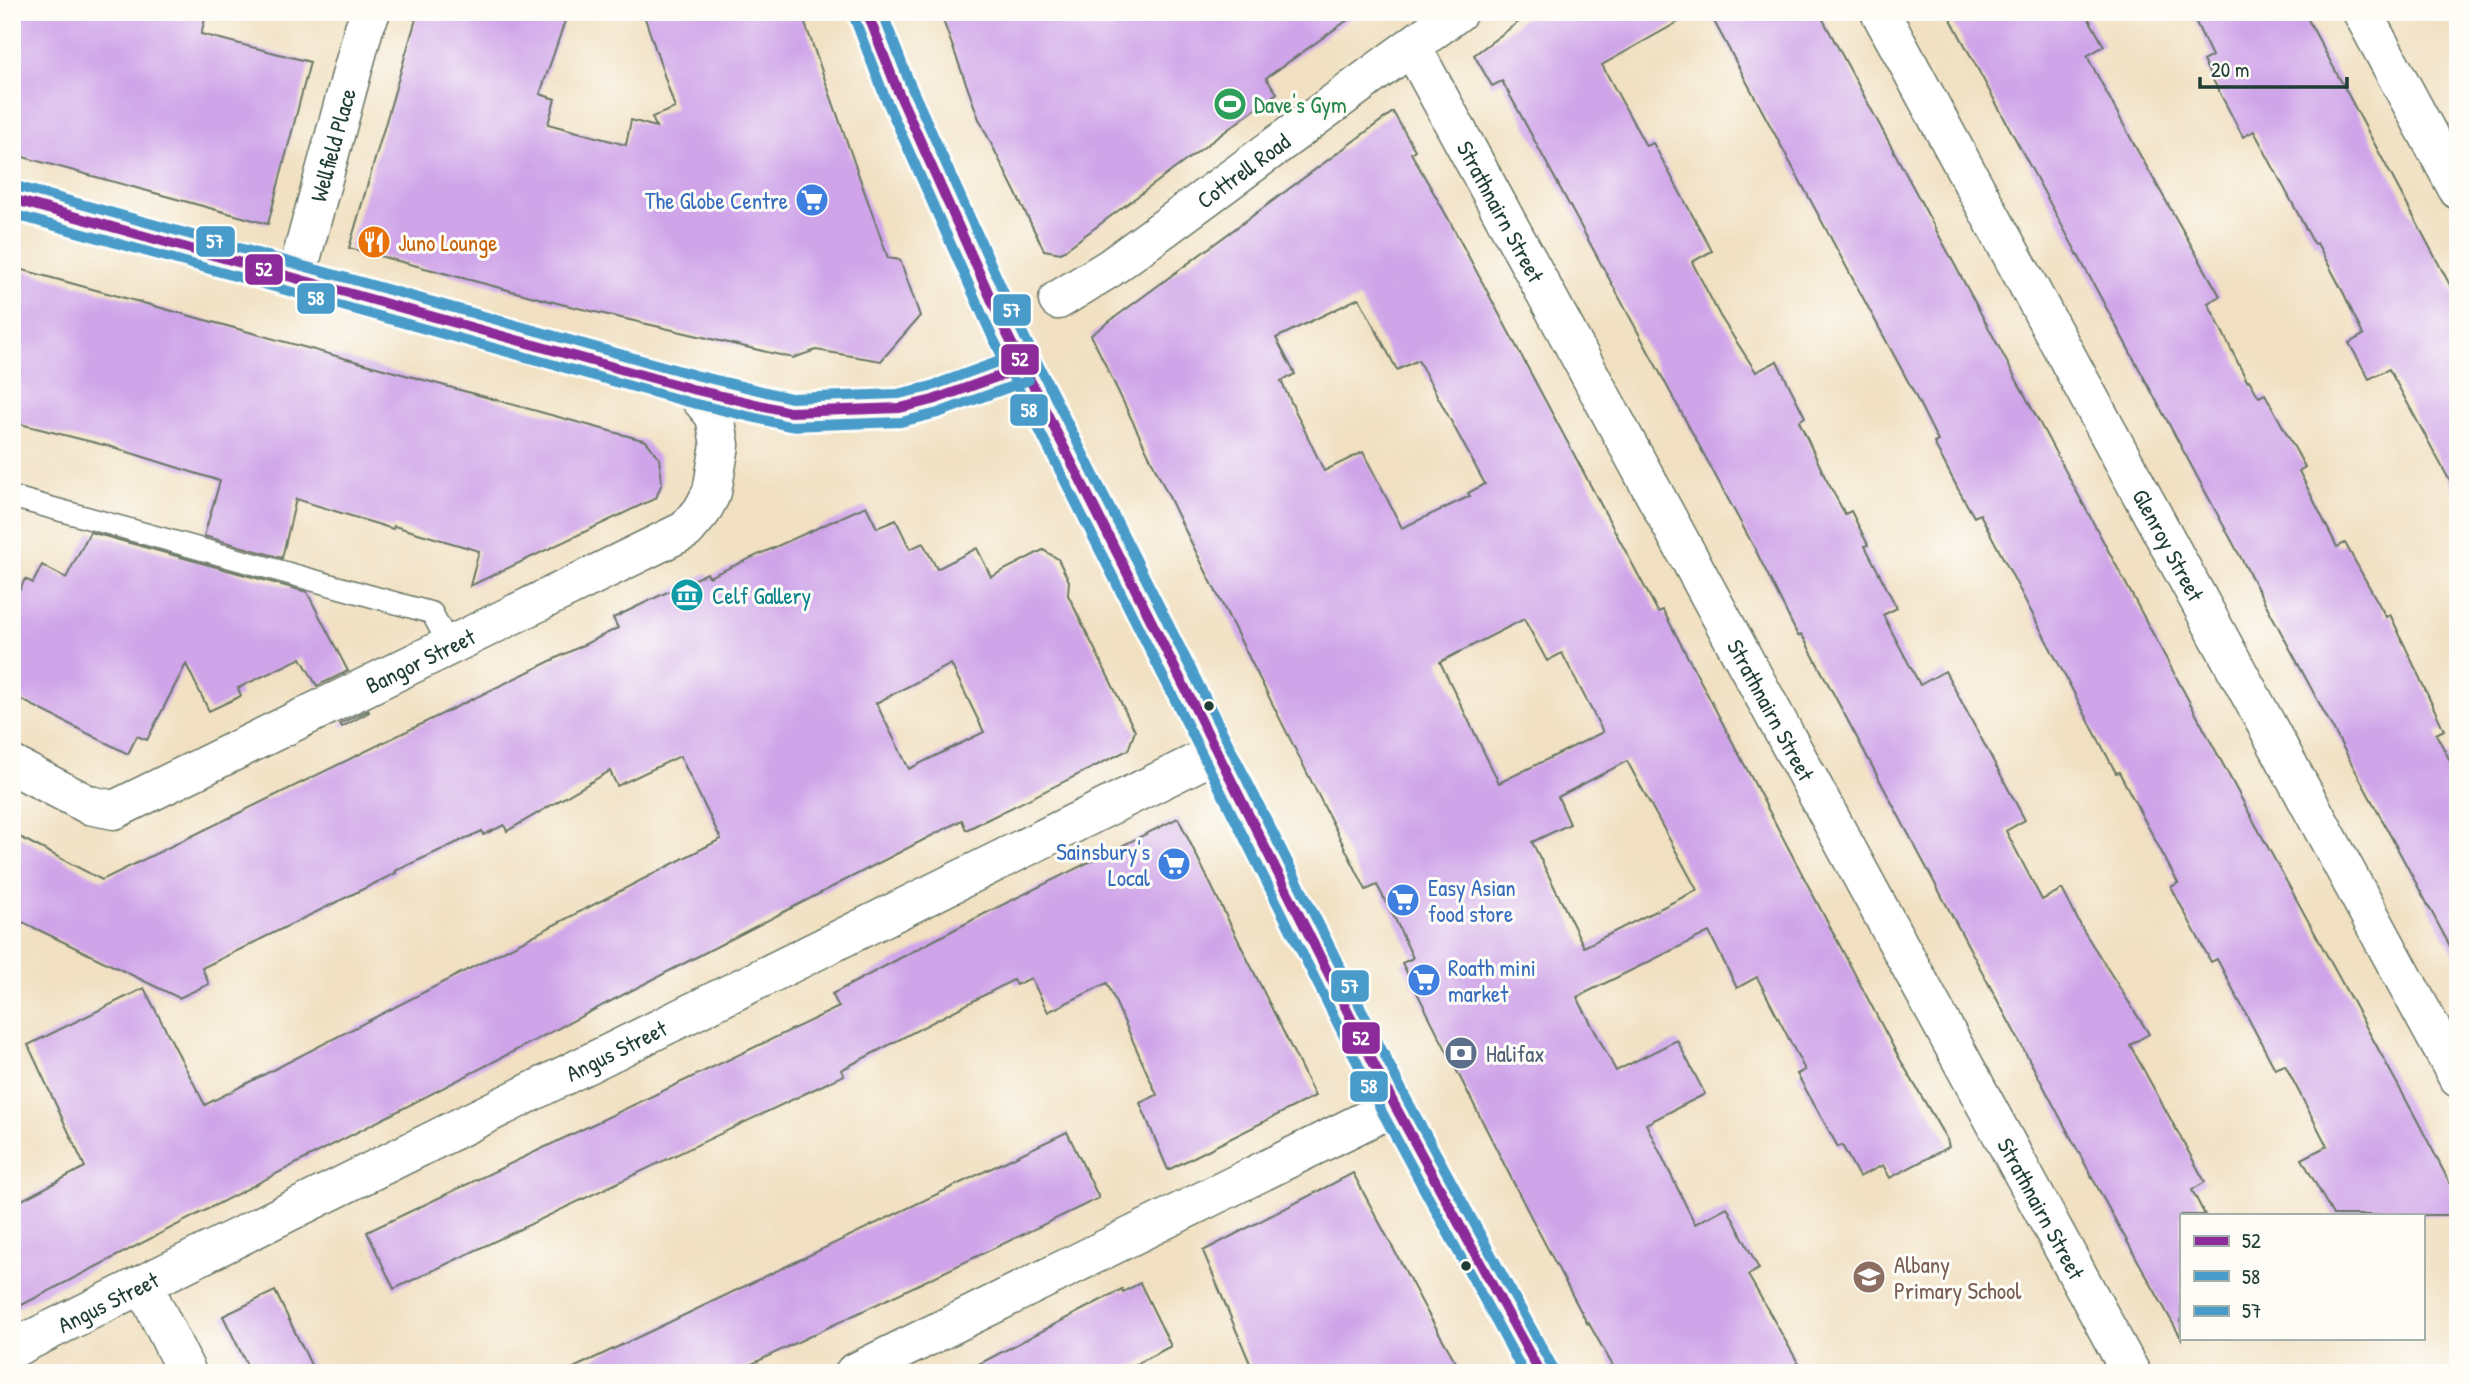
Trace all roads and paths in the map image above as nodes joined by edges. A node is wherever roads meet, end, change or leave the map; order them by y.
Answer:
1 (372, 12) edge
2 (867, 12) edge
3 (1458, 12) edge
4 (1880, 12) edge
5 (2362, 12) edge
6 (1412, 47) junction
7 (2458, 190) edge
8 (12, 199) edge
9 (296, 278) junction
10 (1058, 300) dead end
11 (1024, 368) junction
12 (692, 389) junction
13 (12, 497) edge
14 (449, 645) junction
15 (1219, 752) junction
16 (12, 765) edge
17 (2458, 1078) edge
18 (1395, 1106) junction
19 (144, 1286) junction
20 (12, 1349) edge
21 (187, 1373) edge
22 (854, 1373) edge
23 (1540, 1373) edge
24 (2131, 1373) edge

1 - 9 street, Wellfield Place
2 - 11 main road
3 - 6 street, Cottrell Road
4 - 17 street, Glenroy Street
5 - 7 street
6 - 10 street, Cottrell Road
6 - 24 street, Strathnairn Street
8 - 9 street
9 - 12 street
11 - 12 street
11 - 15 main road
12 - 14 street, Bangor Street
13 - 14 lane
14 - 16 street, Bangor Street
15 - 18 main road
15 - 19 street, Angus Street
18 - 22 street
18 - 23 main road
19 - 20 street, Angus Street
19 - 21 street

